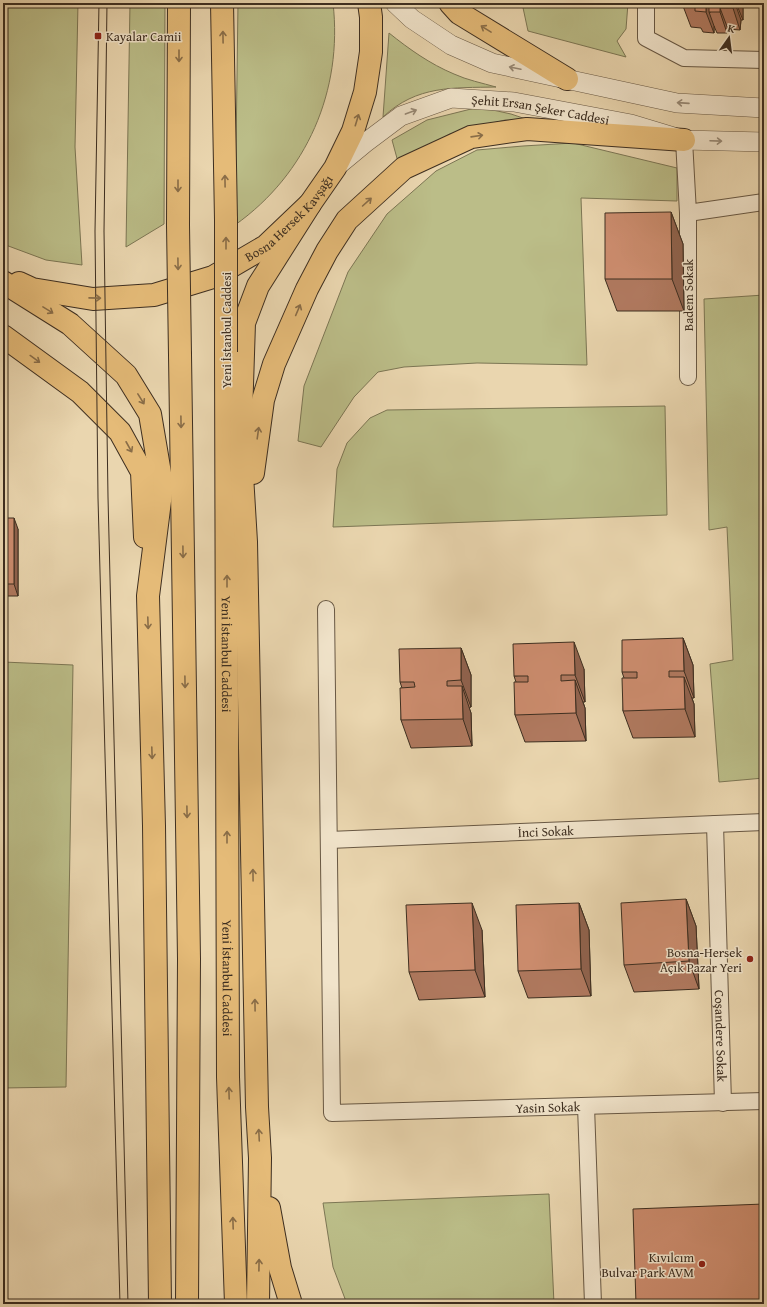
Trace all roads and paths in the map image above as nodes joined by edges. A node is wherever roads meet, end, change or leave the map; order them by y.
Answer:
1 (179, 3) edge
2 (222, 3) edge
3 (369, 3) edge
4 (395, 3) edge
5 (450, 3) edge
6 (646, 3) edge
7 (764, 60) edge
8 (567, 79) junction
9 (764, 108) edge
10 (684, 140) junction
11 (764, 142) edge
12 (335, 168) junction
13 (764, 202) edge
14 (310, 204) junction
15 (688, 213) junction
16 (3, 277) edge
17 (3, 282) edge
18 (3, 336) edge
19 (688, 377) dead end
20 (246, 542) junction
21 (148, 596) junction
22 (326, 609) dead end
23 (764, 822) edge
24 (715, 824) junction
25 (329, 840) junction
26 (764, 1101) edge
27 (723, 1103) junction
28 (586, 1106) junction
29 (260, 1158) junction
30 (160, 1304) edge
31 (187, 1304) edge
32 (236, 1304) edge
33 (258, 1304) edge
34 (291, 1304) edge
35 (593, 1304) edge

1 -> 31 highway, bridge
32 -> 2 highway, Yeni İstanbul Caddesi, bridge
12 -> 3 highway, Bosna Hersek Kavşağı
8 -> 4 street
8 -> 5 highway
6 - 7 street
9 -> 8 street
10 -> 11 street, Şehit Ersan Şeker Caddesi
12 -> 10 street, Şehit Ersan Şeker Caddesi
10 - 15 street, Badem Sokak
20 -> 10 highway
12 - 14 highway, Bosna Hersek Kavşağı
13 - 15 street
16 -> 14 highway, Bosna Hersek Kavşağı
14 - 20 highway
15 - 19 street, Badem Sokak
17 -> 21 highway
18 -> 21 highway
29 -> 20 highway
21 -> 30 highway
22 - 25 street
23 - 24 street, İnci Sokak
24 - 25 street, İnci Sokak
24 - 27 street, Coşandere Sokak
25 - 28 street, Yasin Sokak
26 - 27 street, Yasin Sokak
27 - 28 street, Yasin Sokak
28 - 35 street
33 -> 29 highway
29 - 34 highway

